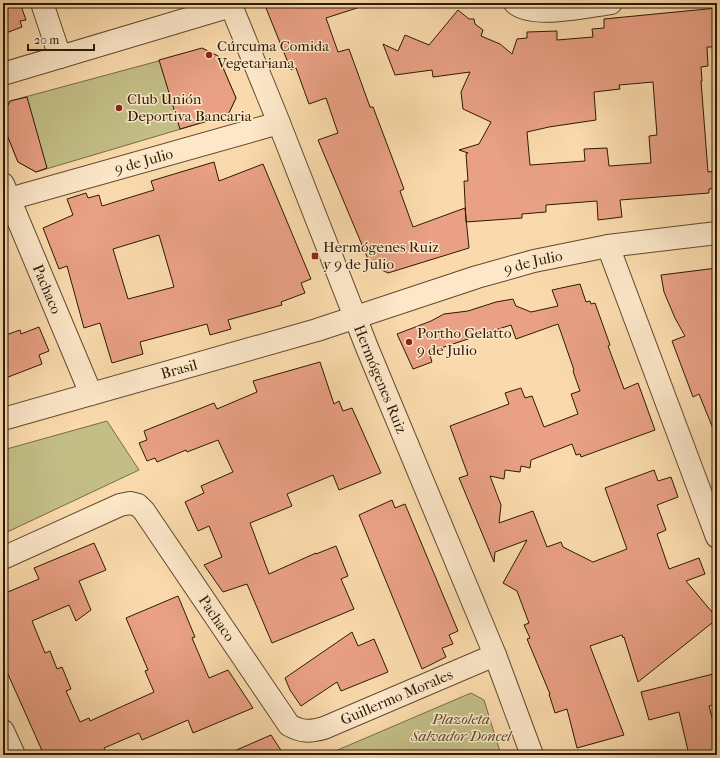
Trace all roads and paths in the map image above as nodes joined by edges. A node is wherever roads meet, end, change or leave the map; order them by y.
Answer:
1 (42, 3) edge
2 (611, 3) edge
3 (231, 4) edge
4 (517, 5) edge
5 (60, 57) junction
6 (3, 74) edge
7 (279, 123) junction
8 (6, 191) edge
9 (717, 233) edge
10 (608, 246) junction
11 (355, 317) junction
12 (91, 394) junction
13 (3, 419) edge
14 (717, 537) edge
15 (3, 558) edge
16 (495, 655) junction
17 (296, 729) joint
18 (3, 731) edge
19 (14, 755) edge
20 (532, 755) edge

1 - 5 street
2 - 4 street
3 - 5 street
3 - 7 street, Hermógenes Ruiz
5 - 6 street
7 - 8 street, 9 de Julio
7 - 11 street, Hermógenes Ruiz
8 - 12 street, Pachaco
9 - 10 street, 9 de Julio
10 - 11 street, 9 de Julio
10 - 14 street
11 - 12 street, Brasil
11 - 16 street, Hermógenes Ruiz
12 - 13 street, Brasil
15 - 17 street, Pachaco
16 - 17 street, Guillermo Morales
16 - 20 street, Hermógenes Ruiz
18 - 19 street

